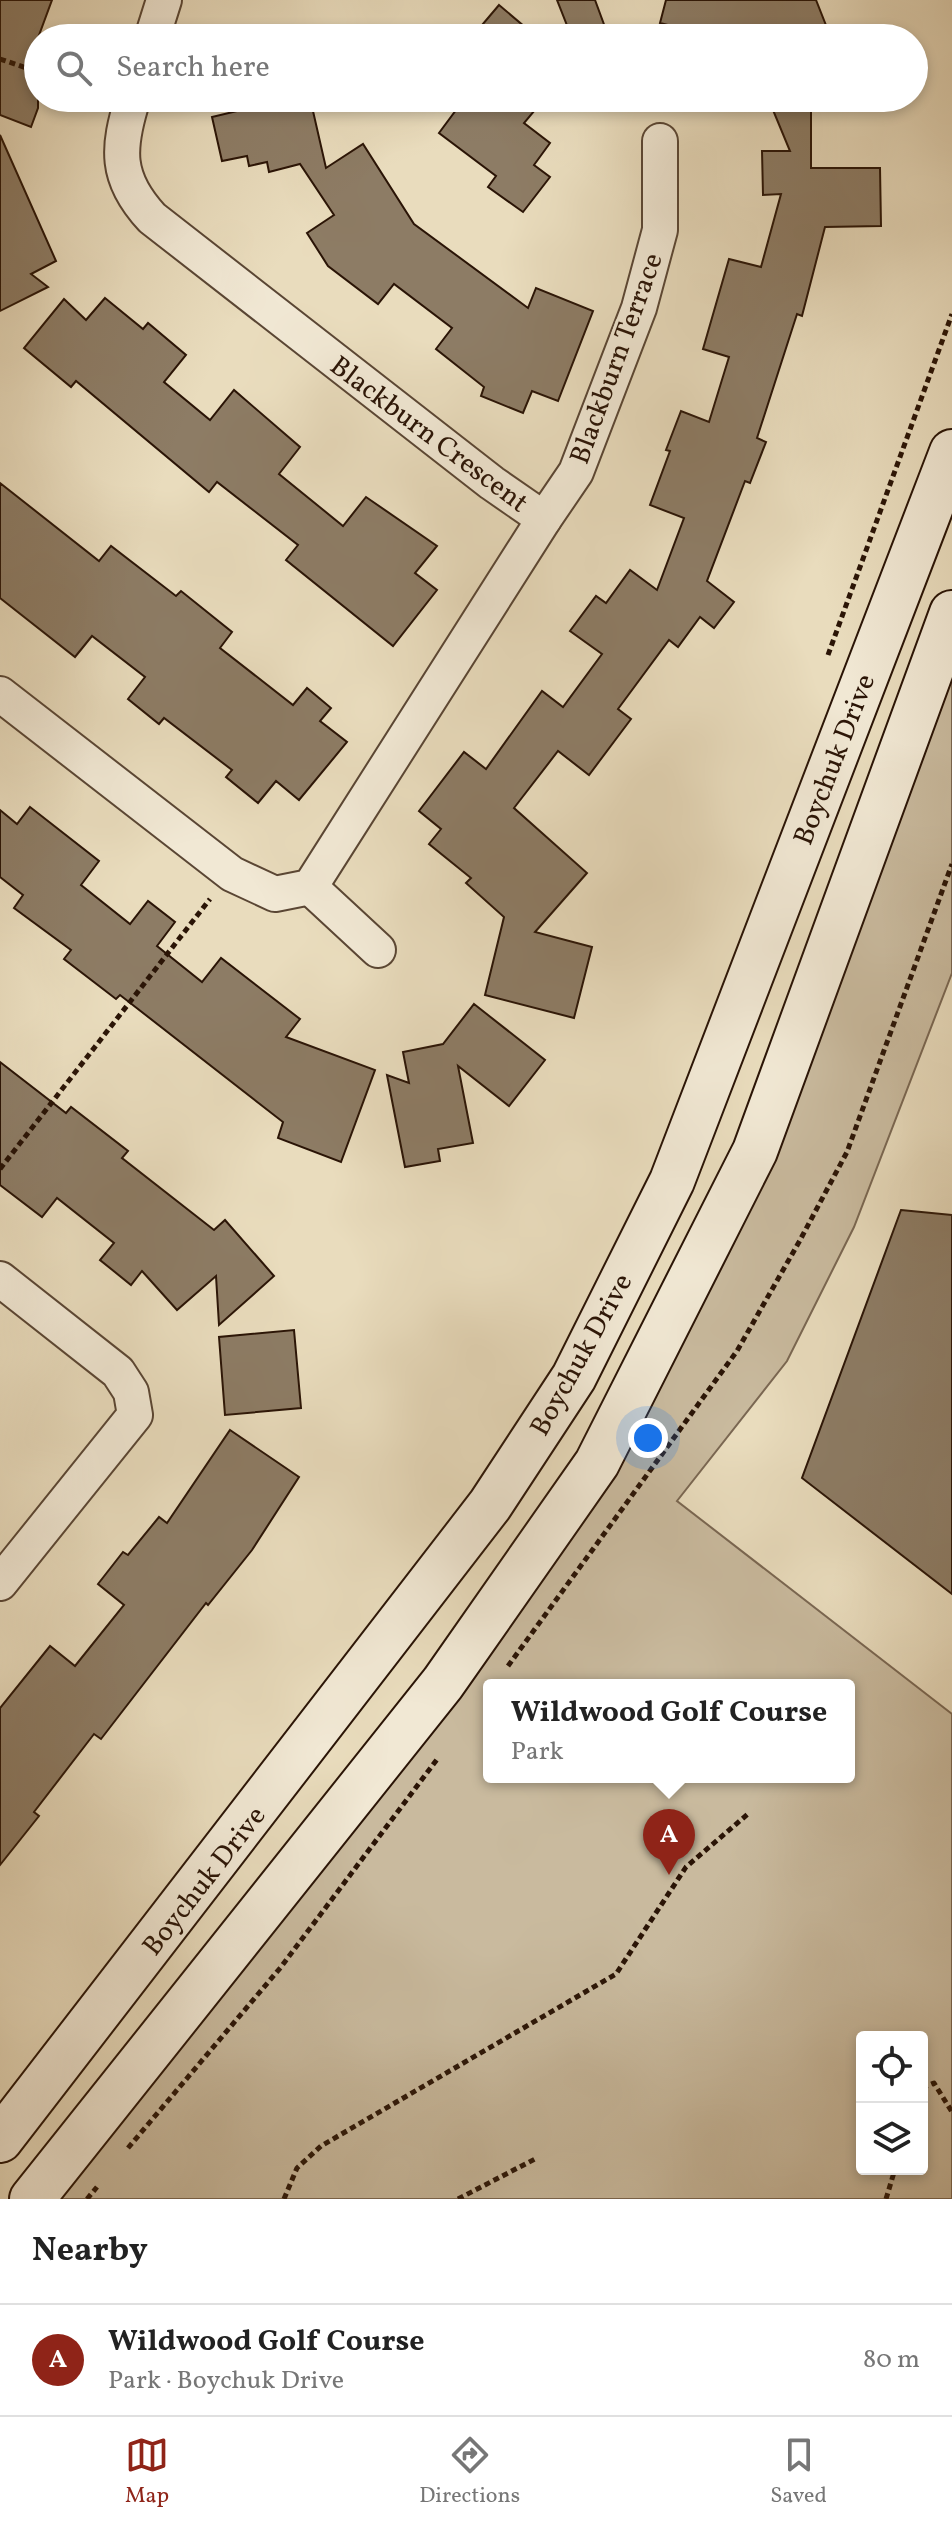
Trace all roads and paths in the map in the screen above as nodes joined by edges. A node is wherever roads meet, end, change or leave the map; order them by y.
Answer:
1 (164, 0) edge
2 (156, 24) edge
3 (0, 59) edge
4 (24, 67) edge
5 (129, 112) edge
6 (660, 141) dead end
7 (952, 452) edge
8 (544, 519) junction
9 (952, 613) edge
10 (0, 694) edge
11 (952, 864) edge
12 (232, 874) junction
13 (310, 887) junction
14 (378, 950) dead end
15 (0, 1169) edge
16 (0, 1279) edge
17 (0, 1583) edge
18 (502, 1674) dead end
19 (442, 1753) dead end
20 (749, 1813) dead end
21 (928, 2086) edge
22 (952, 2112) edge
23 (0, 2140) edge
24 (119, 2159) dead end
25 (535, 2159) dead end
26 (893, 2175) edge
27 (103, 2179) dead end
28 (32, 2199) edge
29 (87, 2199) edge
30 (284, 2199) edge
31 (458, 2199) edge
32 (886, 2199) edge

1 - 2 street
3 - 4 path
5 - 8 street, Blackburn Crescent
6 - 8 street, Blackburn Terrace
7 - 23 main road, Boychuk Drive
8 - 13 street, Blackburn Crescent
9 - 28 main road
10 - 12 street
11 - 18 path
12 - 13 street
12 - 15 path
13 - 14 street
16 - 17 street
19 - 24 path
20 - 30 path
21 - 22 path
25 - 31 path
26 - 32 path
27 - 29 path

